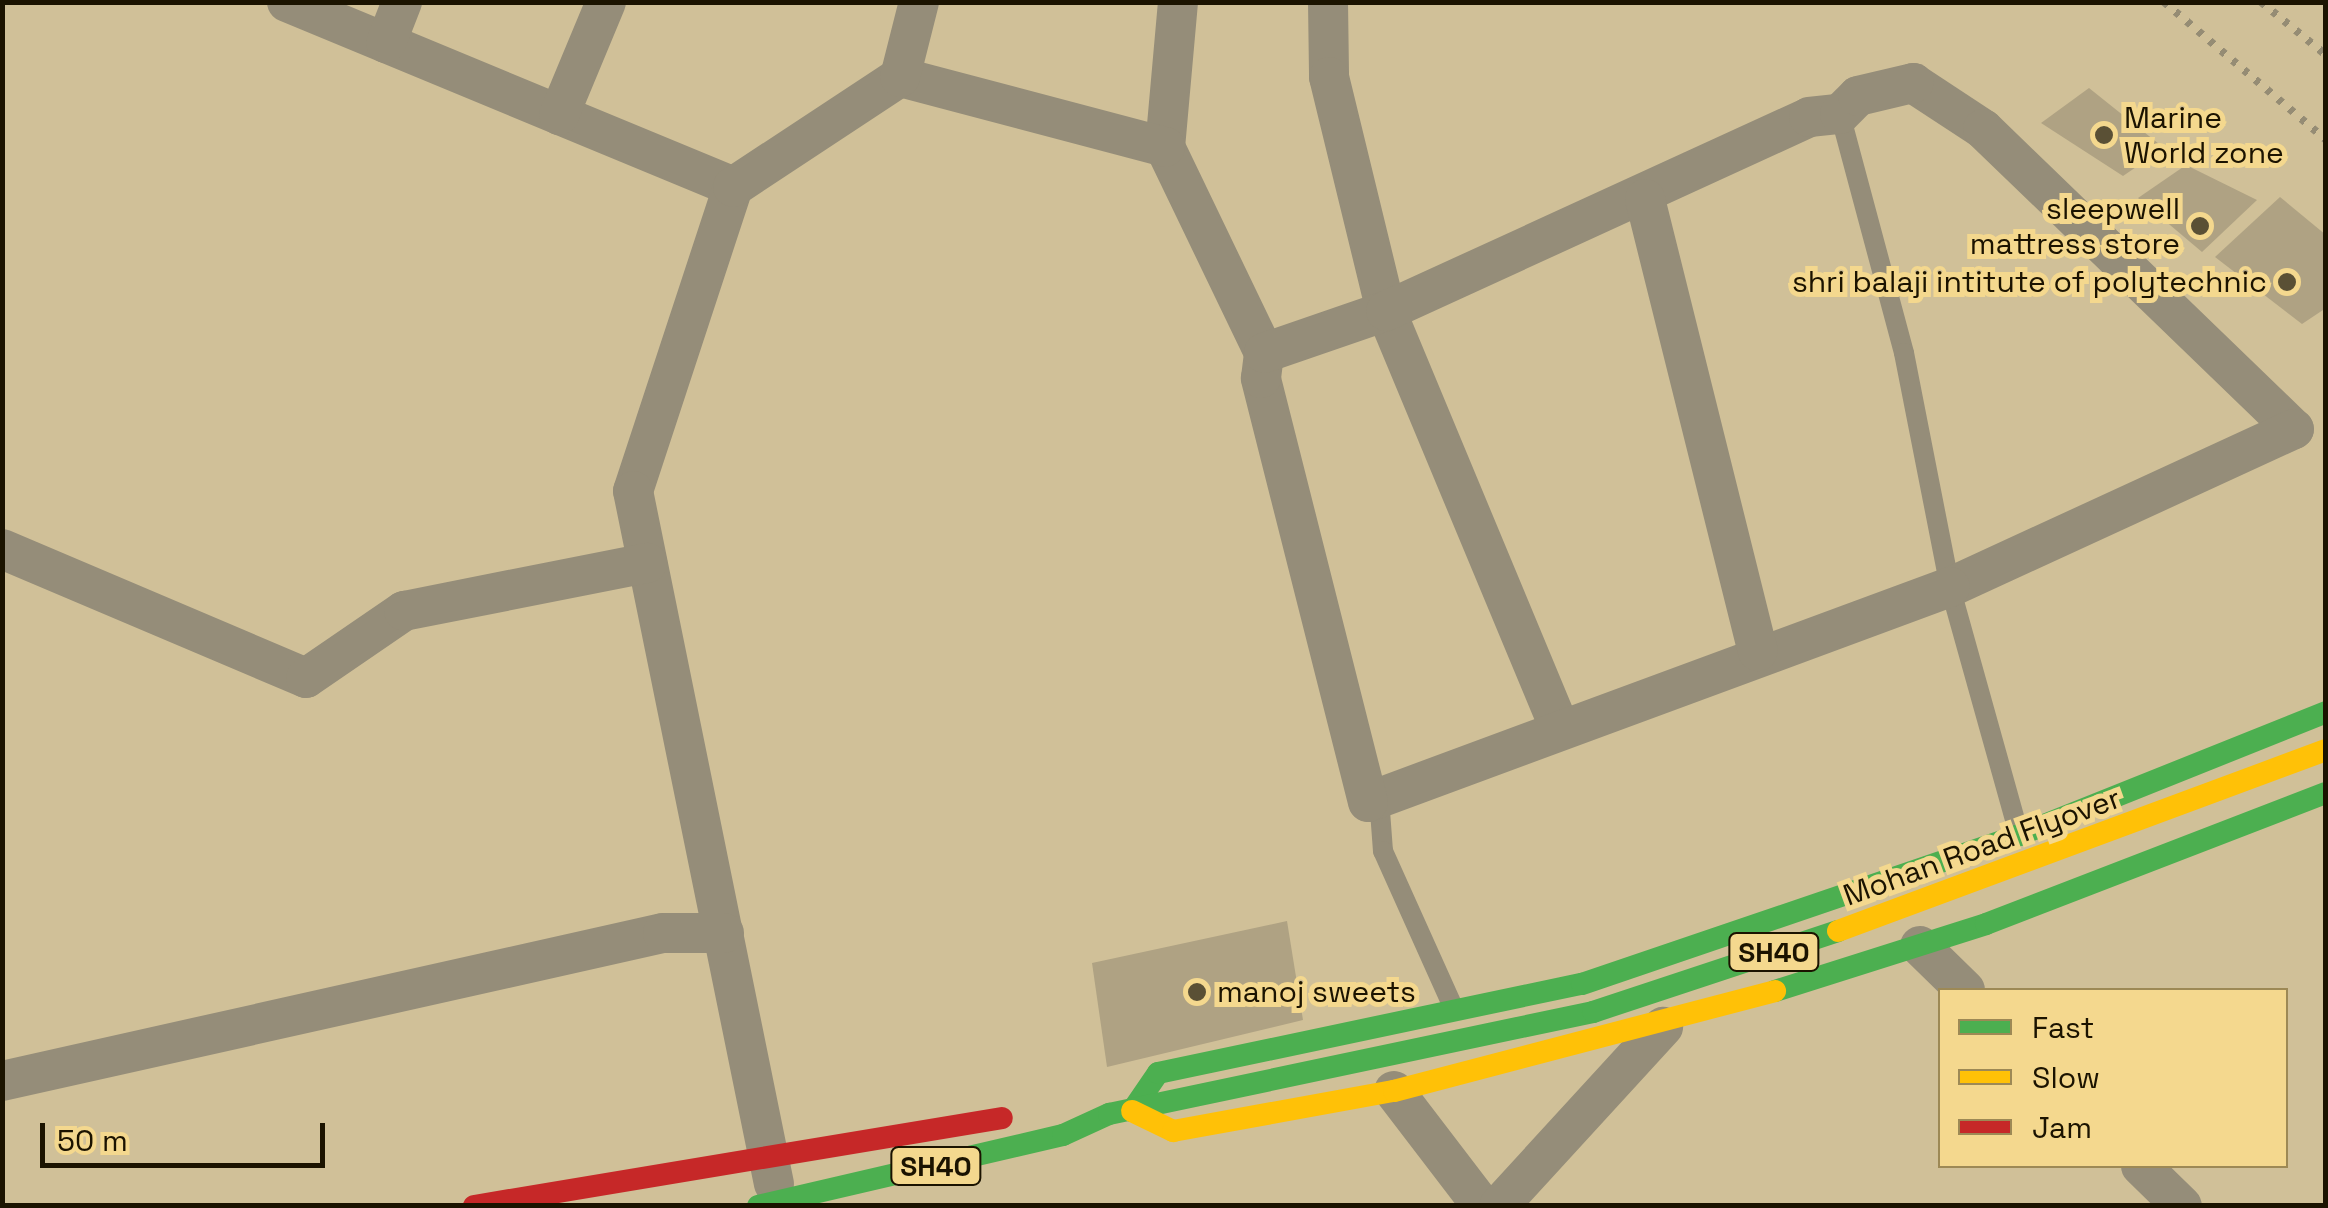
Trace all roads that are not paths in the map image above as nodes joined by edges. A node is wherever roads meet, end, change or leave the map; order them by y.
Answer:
1 (287, 2) edge
2 (402, 2) edge
3 (606, 2) edge
4 (919, 2) edge
5 (1178, 2) edge
6 (1328, 2) edge
7 (386, 43) junction
8 (900, 78) junction
9 (1840, 114) junction
10 (559, 115) junction
11 (1165, 146) junction
12 (733, 187) junction
13 (1645, 198) junction
14 (1386, 311) junction
15 (1264, 353) junction
16 (2, 549) edge
17 (648, 563) junction
18 (1950, 587) junction
19 (1758, 651) junction
20 (2323, 720) edge
21 (1560, 730) junction
22 (2326, 750) edge
23 (2326, 793) edge
24 (1368, 802) junction
25 (2019, 835) junction
26 (724, 933) junction
27 (1920, 946) junction
28 (1963, 988) edge
29 (1456, 1013) junction
30 (1663, 1027) junction
31 (2, 1081) edge
32 (1394, 1092) junction
33 (1119, 1112) junction
34 (768, 1154) junction
35 (2143, 1168) edge
36 (768, 1204) edge
37 (474, 1206) edge
38 (1482, 1206) edge
39 (1498, 1206) edge
40 (2182, 1206) edge

1 - 7 street
2 - 7 street
3 - 10 street
4 - 8 street
5 - 11 street
6 - 14 street
7 - 10 street
8 - 11 street
8 - 12 street
9 - 13 street
9 - 18 lane
9 - 18 street
10 - 12 street
11 - 15 street
12 - 17 street
13 - 14 street
13 - 19 street
14 - 15 street
14 - 21 street
15 - 24 street
16 - 17 street
17 - 26 street
18 - 19 street
18 - 25 lane
19 - 21 street
20 - 25 street
21 - 24 street
22 - 33 street, Mohan Road Flyover / SH40
23 - 27 street
24 - 29 lane
25 - 29 street
26 - 31 street
26 - 34 street
27 - 28 street
27 - 30 street
29 - 33 street
30 - 32 street
30 - 39 street
32 - 33 street
32 - 38 street
33 - 34 street
33 - 36 street, SH40
34 - 36 street
34 - 37 street
35 - 40 street

